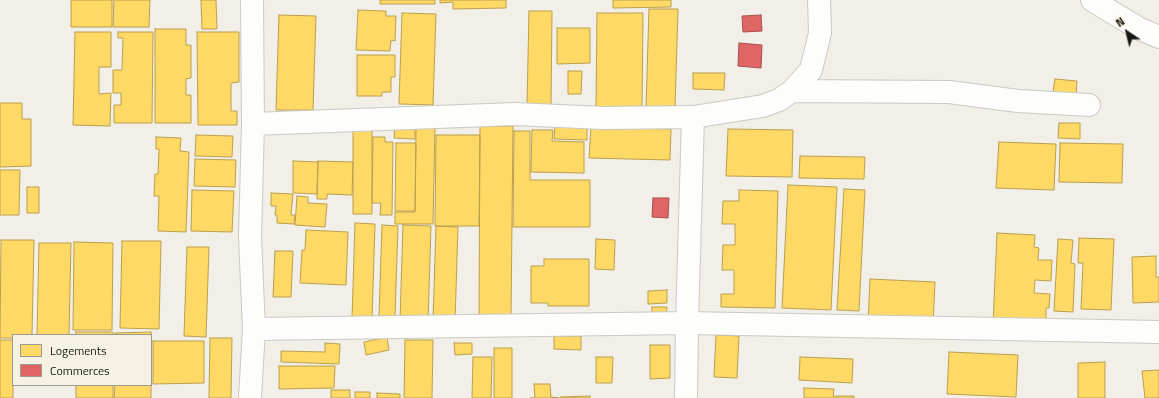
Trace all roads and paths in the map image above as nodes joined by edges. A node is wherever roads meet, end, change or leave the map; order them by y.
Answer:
1 (252, 0) edge
2 (819, 0) edge
3 (1092, 0) edge
4 (1159, 37) edge
5 (792, 91) junction
6 (1089, 105) dead end
7 (693, 117) junction
8 (253, 124) junction
9 (687, 323) junction
10 (254, 329) junction
11 (1159, 332) edge
12 (250, 398) edge
13 (686, 398) edge

1 - 8 street
2 - 5 street
3 - 4 street
5 - 6 street
5 - 7 street
7 - 8 street
7 - 9 street
8 - 10 street
9 - 10 street
9 - 11 street
9 - 13 street
10 - 12 street

